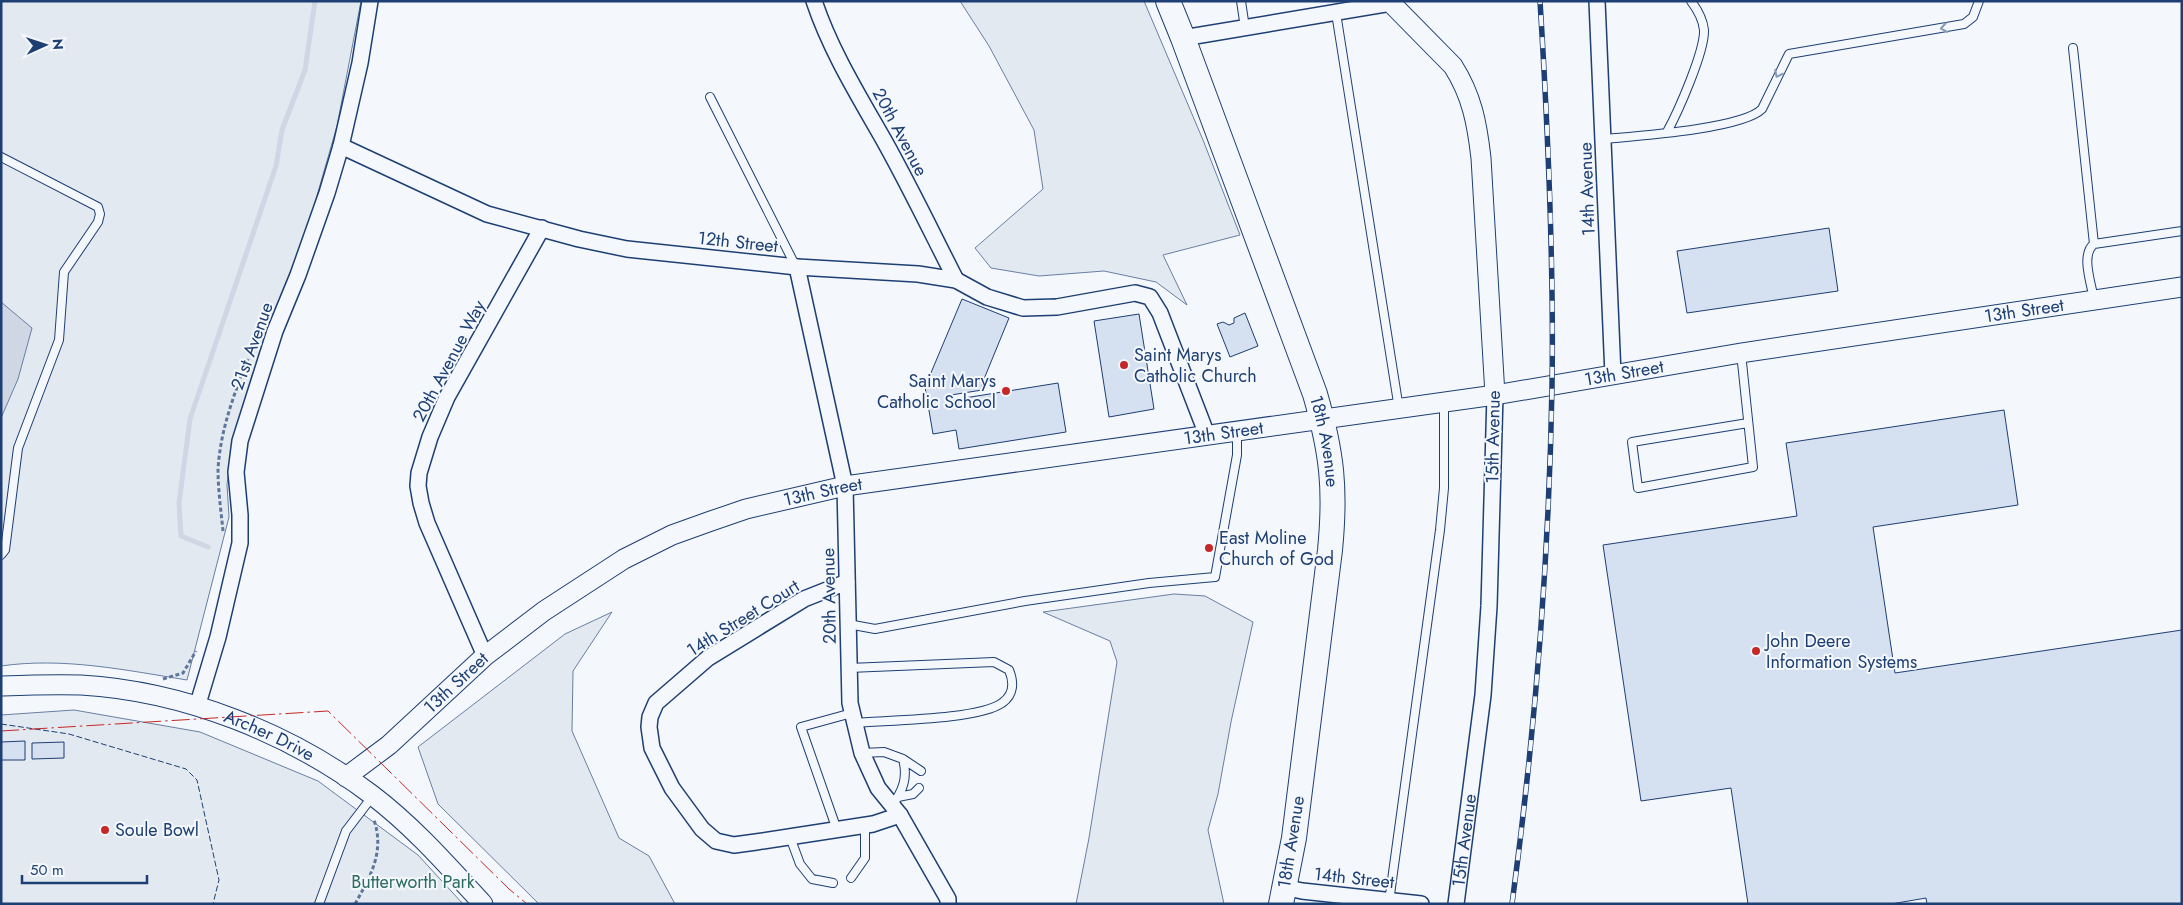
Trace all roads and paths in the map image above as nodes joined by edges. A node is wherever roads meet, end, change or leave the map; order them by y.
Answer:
1 (370, 1) edge
2 (814, 1) edge
3 (1168, 1) edge
4 (1241, 1) edge
5 (1597, 1) edge
6 (1691, 1) edge
7 (1979, 1) edge
8 (1390, 2) edge
9 (1336, 13) junction
10 (1245, 28) junction
11 (1183, 38) junction
12 (2073, 48) dead end
13 (710, 97) dead end
14 (1667, 132) junction
15 (1604, 139) junction
16 (341, 146) junction
17 (1, 157) edge
18 (542, 228) junction
19 (2182, 231) edge
20 (2094, 244) junction
21 (796, 267) junction
22 (956, 280) junction
23 (2182, 287) edge
24 (2094, 300) junction
25 (1741, 353) junction
26 (1613, 375) junction
27 (1495, 395) junction
28 (1444, 402) junction
29 (1399, 409) junction
30 (1323, 421) junction
31 (1748, 423) junction
32 (1237, 432) junction
33 (1207, 435) junction
34 (845, 486) junction
35 (1, 555) edge
36 (847, 582) junction
37 (848, 624) junction
38 (195, 653) dead end
39 (486, 656) junction
40 (849, 668) junction
41 (175, 676) dead end
42 (1, 686) edge
43 (197, 707) junction
44 (853, 718) junction
45 (862, 753) junction
46 (903, 759) junction
47 (921, 771) dead end
48 (346, 777) junction
49 (919, 788) dead end
50 (368, 803) junction
51 (897, 806) junction
52 (865, 825) junction
53 (837, 830) junction
54 (790, 837) junction
55 (851, 878) dead end
56 (833, 883) dead end
57 (1282, 895) edge
58 (1389, 902) edge
59 (319, 904) edge
60 (355, 904) edge
61 (483, 904) edge
62 (948, 904) edge
63 (1421, 904) edge
64 (1456, 904) edge

1 - 16 street, 21st Avenue
2 - 22 street, 20th Avenue
3 - 11 main road, 18th Avenue
4 - 10 lane
5 - 15 street, 14th Avenue
6 - 14 lane
7 -> 14 lane
8 - 9 street
8 - 27 street, 15th Avenue
9 - 10 street
9 - 29 lane
10 - 11 street
11 - 30 main road, 18th Avenue
12 - 20 lane
13 - 21 lane
14 - 15 lane
15 - 26 street, 14th Avenue
16 - 18 street, 12th Street
16 - 43 street, 21st Avenue
17 - 35 lane
18 - 21 street, 12th Street
18 - 39 street, 20th Avenue Way
19 - 20 lane
20 - 24 lane
21 - 22 street, 12th Street
21 - 34 street, 20th Avenue
22 - 33 street, 12th Street
23 - 24 street, 13th Street
24 - 25 street, 13th Street
25 - 26 street, 13th Street
25 - 31 lane
26 - 27 street, 13th Street
27 - 28 street, 13th Street
27 - 64 street, 15th Avenue
28 - 29 street, 13th Street
28 - 58 lane
29 - 30 street, 13th Street
30 - 32 street, 13th Street
30 - 57 main road, 18th Avenue
31 - 31 lane
32 - 33 street, 13th Street
32 - 37 lane
33 - 34 street, 13th Street
34 - 36 street, 20th Avenue
34 - 39 street, 13th Street
36 - 37 street, 20th Avenue
36 - 54 street, 14th Street Court
37 - 40 street, 20th Avenue
38 - 41 path
39 - 48 street, 13th Street
40 - 44 street, 20th Avenue
40 - 44 lane
42 - 43 street, Archer Drive
43 - 48 street, Archer Drive
44 - 45 street, 20th Avenue
44 - 53 lane
45 - 46 lane
45 - 51 street, 20th Avenue
46 - 47 lane
46 - 51 lane
48 - 50 street, Archer Drive
49 - 51 lane
50 - 59 lane
50 - 60 path
50 - 61 street, Archer Drive
51 - 52 street, 14th Street Court
51 - 62 street, 20th Avenue
52 - 53 street, 14th Street Court
52 - 55 lane
53 - 54 street, 14th Street Court
54 - 56 lane
57 - 58 street, 14th Street
58 - 63 street, 14th Street

